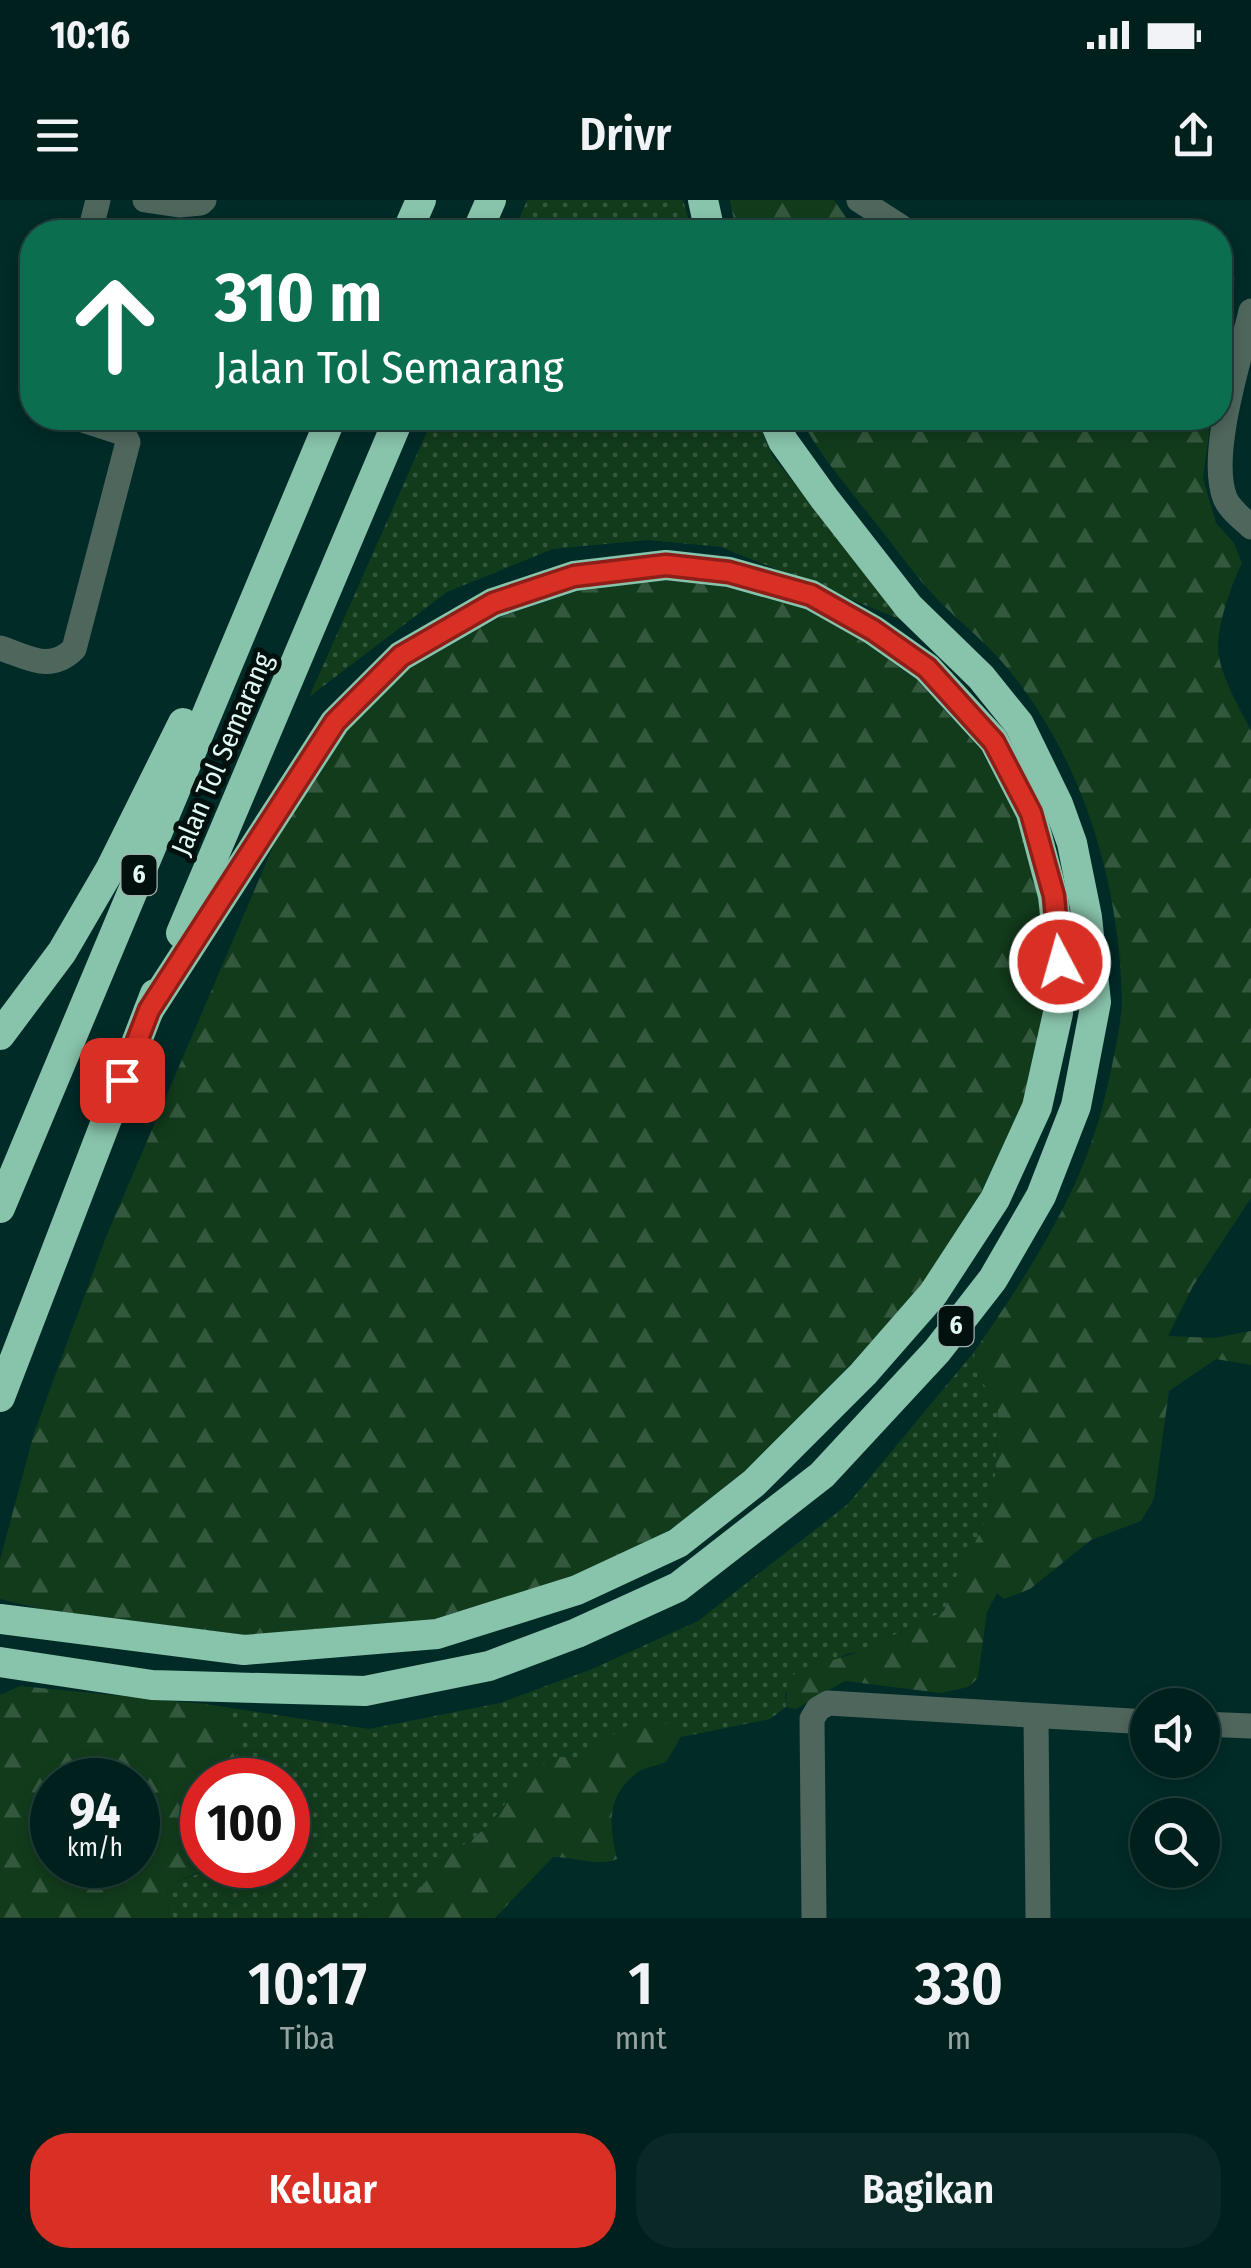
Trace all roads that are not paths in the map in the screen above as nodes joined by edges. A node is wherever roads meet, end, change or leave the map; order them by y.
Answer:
1 (145, 200) edge
2 (204, 200) edge
3 (859, 200) edge
4 (890, 220) edge
5 (1251, 311) edge
6 (1232, 393) edge
7 (114, 430) edge
8 (325, 430) edge
9 (394, 430) edge
10 (779, 430) edge
11 (1223, 430) edge
12 (1251, 527) edge
13 (279, 542) junction
14 (0, 648) edge
15 (149, 1010) junction
16 (0, 1034) edge
17 (0, 1208) edge
18 (0, 1397) edge
19 (0, 1619) edge
20 (0, 1662) edge
21 (1036, 1718) junction
22 (1130, 1721) edge
23 (1220, 1725) edge
24 (1251, 1726) edge
25 (814, 1918) edge
26 (1038, 1918) edge

1 - 2 street
3 - 4 street
5 - 6 street
7 - 14 street
8 - 13 highway, Jalan Tol Semarang / 6
9 - 15 highway, Jalan Tol Semarang / 6
10 - 20 highway, 6
11 - 12 street
13 - 16 highway, 6
13 - 17 highway, Jalan Tol Semarang / 6
15 - 18 highway, Jalan Tol Semarang / 6
15 - 19 highway, 6
21 - 22 street
21 - 25 street
21 - 26 street
23 - 24 street

